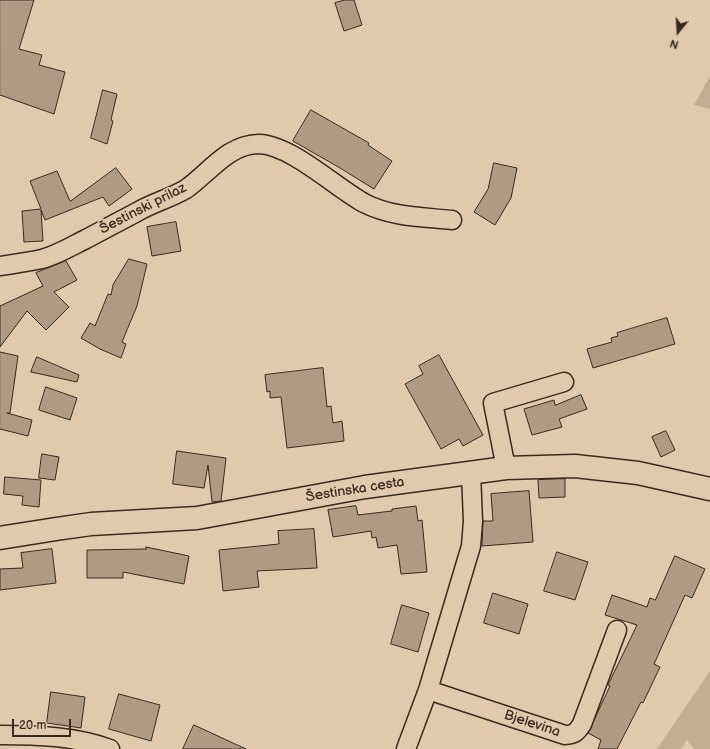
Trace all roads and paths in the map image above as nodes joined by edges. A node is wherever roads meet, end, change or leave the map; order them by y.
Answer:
1 (452, 220) dead end
2 (0, 266) edge
3 (564, 382) dead end
4 (506, 468) junction
5 (471, 473) junction
6 (710, 489) edge
7 (0, 538) edge
8 (617, 630) dead end
9 (428, 690) junction
10 (0, 735) edge
11 (110, 749) edge
12 (406, 749) edge

1 - 2 street, Šestinski prilaz
3 - 4 street
4 - 5 main road, Šestinska cesta
4 - 6 main road, Šestinska cesta
5 - 7 main road, Šestinska cesta
5 - 9 street
8 - 9 street, Bjelevina
9 - 12 street
10 - 11 street

